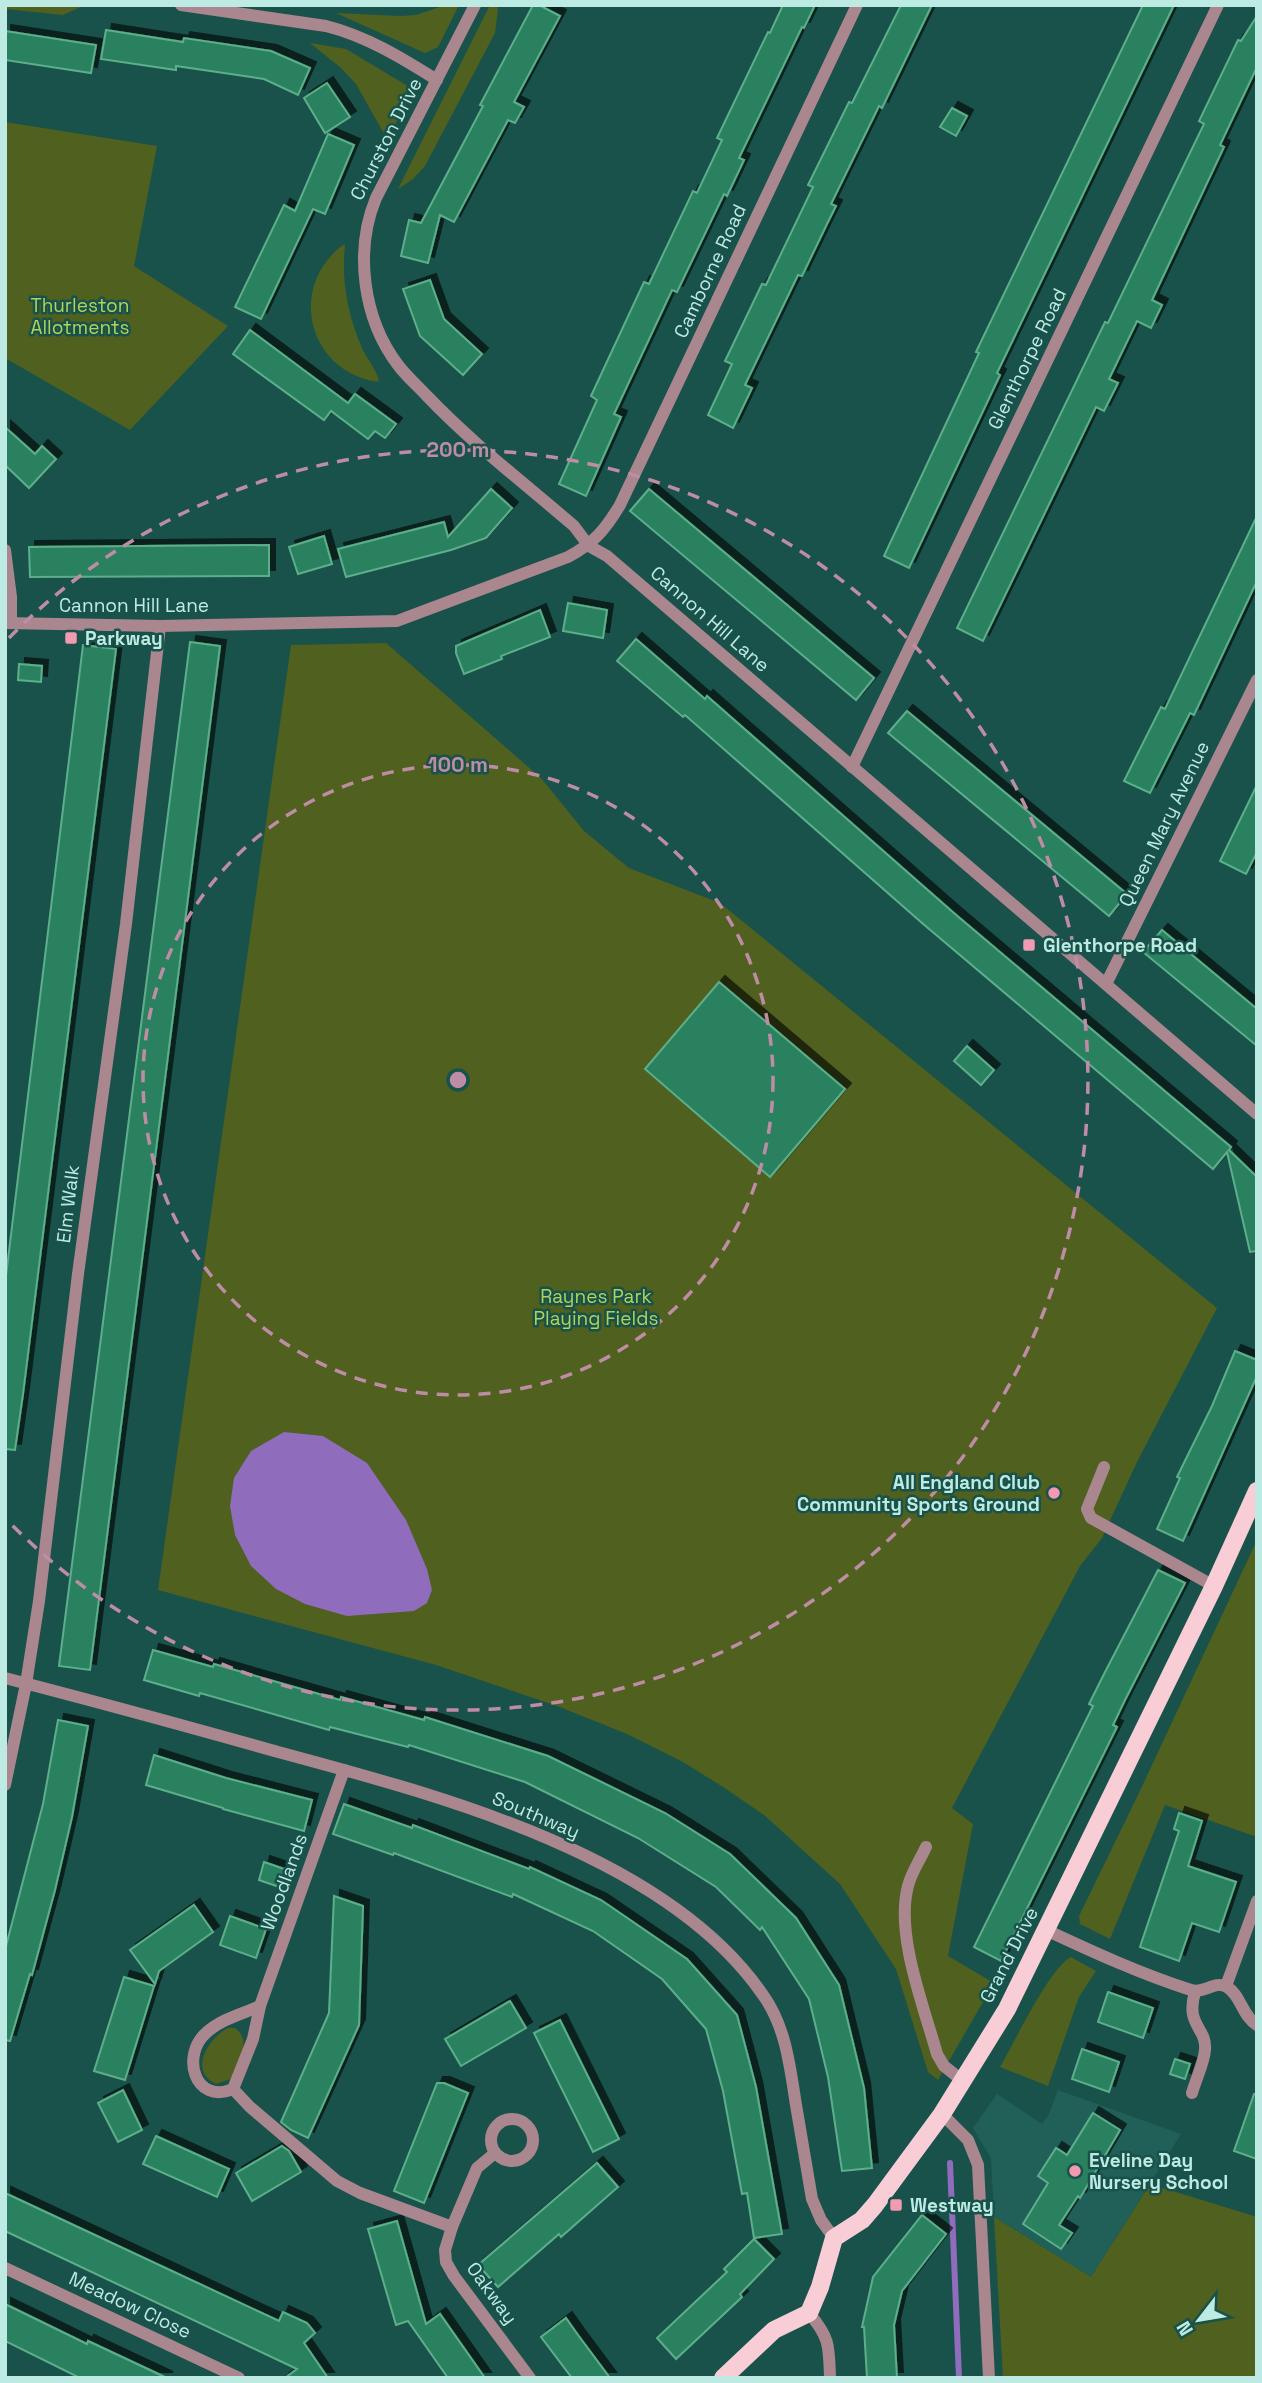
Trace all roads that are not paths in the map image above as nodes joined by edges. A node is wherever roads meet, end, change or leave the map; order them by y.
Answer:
1 (181, 5) edge
2 (475, 5) edge
3 (857, 5) edge
4 (1218, 5) edge
5 (437, 80) junction
6 (589, 546) junction
7 (5, 550) edge
8 (8, 623) edge
9 (160, 626) junction
10 (1257, 680) edge
11 (852, 767) junction
12 (1106, 984) junction
13 (1256, 1112) edge
14 (1104, 1467) dead end
15 (1257, 1490) edge
16 (1214, 1586) junction
17 (5, 1678) edge
18 (26, 1684) junction
19 (344, 1770) junction
20 (5, 1785) edge
21 (926, 1847) dead end
22 (1257, 1901) edge
23 (1046, 1930) junction
24 (1226, 1986) junction
25 (1195, 1992) junction
26 (260, 2006) junction
27 (1257, 2025) edge
28 (963, 2081) junction
29 (233, 2089) junction
30 (1192, 2093) dead end
31 (942, 2114) junction
32 (495, 2153) dead end
33 (452, 2227) junction
34 (834, 2238) junction
35 (5, 2268) edge
36 (809, 2313) junction
37 (239, 2378) edge
38 (530, 2378) edge
39 (723, 2378) edge
40 (830, 2378) edge
41 (989, 2378) edge

1 - 5 street
2 - 5 street, Churston Drive
3 - 6 street, Camborne Road
4 - 11 street, Glenthorpe Road
5 - 6 street, Churston Drive
6 - 9 street, Cannon Hill Lane
6 - 11 street, Cannon Hill Lane
7 - 8 street
8 - 9 street, Cannon Hill Lane
9 - 18 street, Elm Walk
10 - 12 street, Queen Mary Avenue
11 - 12 street, Cannon Hill Lane
12 - 13 street, Cannon Hill Lane
14 - 16 street
15 - 16 main road, Grand Drive
16 - 23 main road, Grand Drive
17 - 18 street, Southway
18 - 19 street, Southway
18 - 20 street, Elm Walk
19 - 26 street, Woodlands
19 - 34 street, Southway
21 - 28 street
22 - 24 street
23 - 25 street
23 - 28 main road, Grand Drive
24 - 25 street
24 - 27 street
25 - 30 street
26 - 29 street, Woodlands
26 - 29 street
28 - 31 main road, Grand Drive
29 - 33 street
31 - 34 main road, Grand Drive
31 - 41 street
32 - 33 street, Oakway
33 - 38 street, Oakway
34 - 36 main road
35 - 37 street, Meadow Close
36 - 39 main road
36 - 40 street

